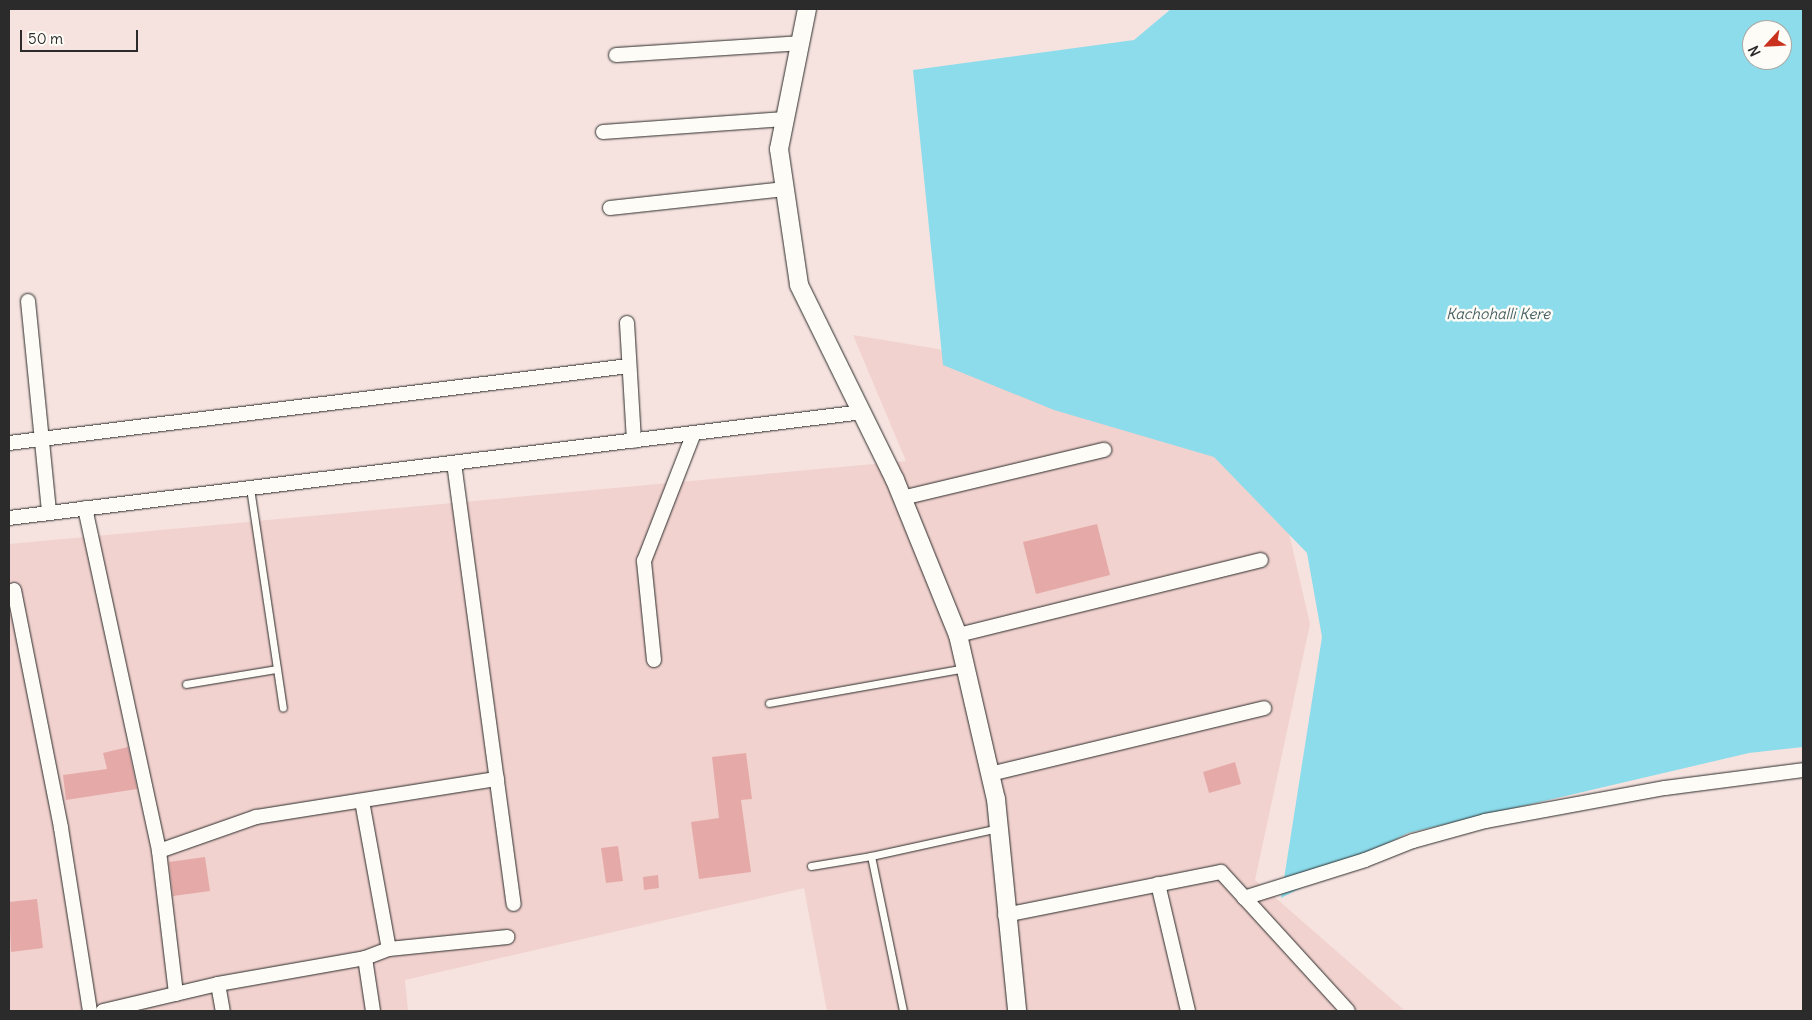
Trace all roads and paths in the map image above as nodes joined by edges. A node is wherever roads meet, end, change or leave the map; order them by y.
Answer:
1 (807, 9) edge
2 (800, 43) junction
3 (616, 55) dead end
4 (785, 119) junction
5 (603, 132) dead end
6 (785, 189) junction
7 (610, 208) dead end
8 (28, 301) dead end
9 (627, 323) dead end
10 (628, 366) junction
11 (862, 412) junction
12 (694, 433) junction
13 (42, 440) junction
14 (634, 440) junction
15 (9, 443) edge
16 (1104, 450) dead end
17 (454, 463) junction
18 (250, 488) junction
19 (902, 498) junction
20 (85, 508) junction
21 (49, 513) junction
22 (9, 518) edge
23 (1261, 560) dead end
24 (14, 590) dead end
25 (958, 635) junction
26 (654, 660) dead end
27 (966, 668) junction
28 (277, 669) junction
29 (186, 684) dead end
30 (769, 703) dead end
31 (284, 708) dead end
32 (1264, 708) dead end
33 (1803, 770) edge
34 (990, 774) junction
35 (497, 779) junction
36 (362, 801) junction
37 (998, 828) junction
38 (159, 851) junction
39 (871, 856) junction
40 (811, 866) dead end
41 (1158, 884) junction
42 (1244, 898) junction
43 (514, 904) dead end
44 (1005, 915) junction
45 (507, 937) dead end
46 (388, 948) junction
47 (365, 958) junction
48 (218, 984) junction
49 (176, 994) junction
50 (90, 1011) edge
51 (103, 1011) edge
52 (223, 1011) edge
53 (373, 1011) edge
54 (903, 1011) edge
55 (1017, 1011) edge
56 (1188, 1011) edge
57 (1348, 1011) edge

1 - 2 street
2 - 3 street
2 - 4 street
4 - 5 street
4 - 6 street
6 - 7 street
6 - 11 street
8 - 13 street
9 - 10 street
10 - 13 street
10 - 14 street
11 - 12 street
11 - 19 street
12 - 14 street
12 - 26 street
13 - 15 street
13 - 21 street
14 - 17 street
16 - 19 street
17 - 18 street
17 - 35 street
18 - 20 street
18 - 28 lane
19 - 25 street
20 - 21 street
20 - 38 street
21 - 22 street
23 - 25 street
24 - 50 street
25 - 27 street
27 - 30 lane
27 - 34 street
28 - 29 lane
28 - 31 lane
32 - 34 street
33 - 42 street
34 - 37 street
35 - 36 street
35 - 43 street
36 - 38 street
36 - 46 street
37 - 39 lane
37 - 44 street
38 - 49 street
39 - 40 lane
39 - 54 lane
41 - 42 street
41 - 44 street
41 - 56 street
42 - 57 street
44 - 55 street
45 - 46 street
46 - 47 street
47 - 48 street
47 - 53 street
48 - 49 street
48 - 52 street
49 - 51 street

